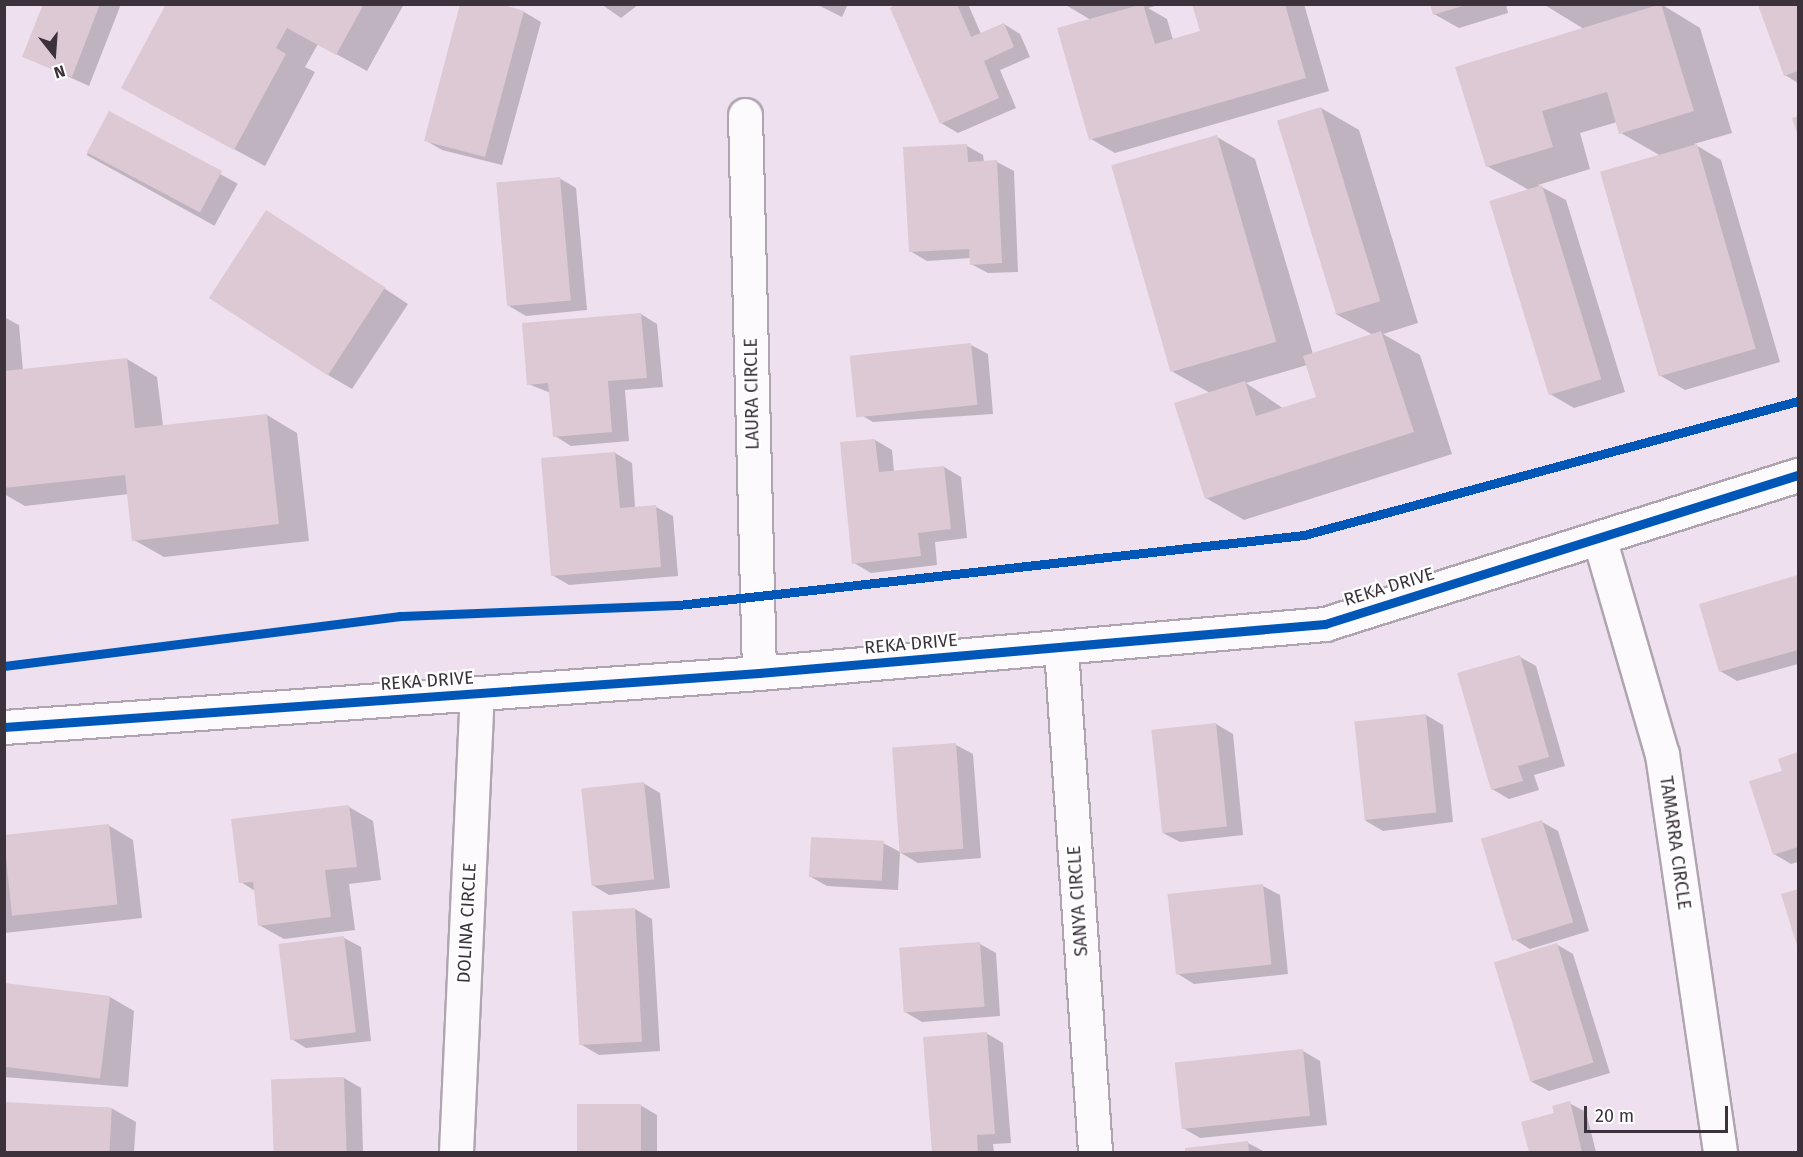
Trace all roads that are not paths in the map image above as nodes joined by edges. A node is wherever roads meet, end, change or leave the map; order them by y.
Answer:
1 (745, 115) dead end
2 (1798, 475) edge
3 (1600, 541) junction
4 (1061, 649) junction
5 (759, 673) junction
6 (477, 694) junction
7 (4, 727) edge
8 (456, 1152) edge
9 (1095, 1152) edge
10 (1720, 1152) edge

1 - 5 street, LAURA CIRCLE
2 - 3 street, REKA DRIVE
3 - 4 street, REKA DRIVE
3 - 10 street, TAMARRA CIRCLE
4 - 5 street, REKA DRIVE
4 - 9 street, SANYA CIRCLE
5 - 6 street, REKA DRIVE
6 - 7 street, REKA DRIVE
6 - 8 street, DOLINA CIRCLE

